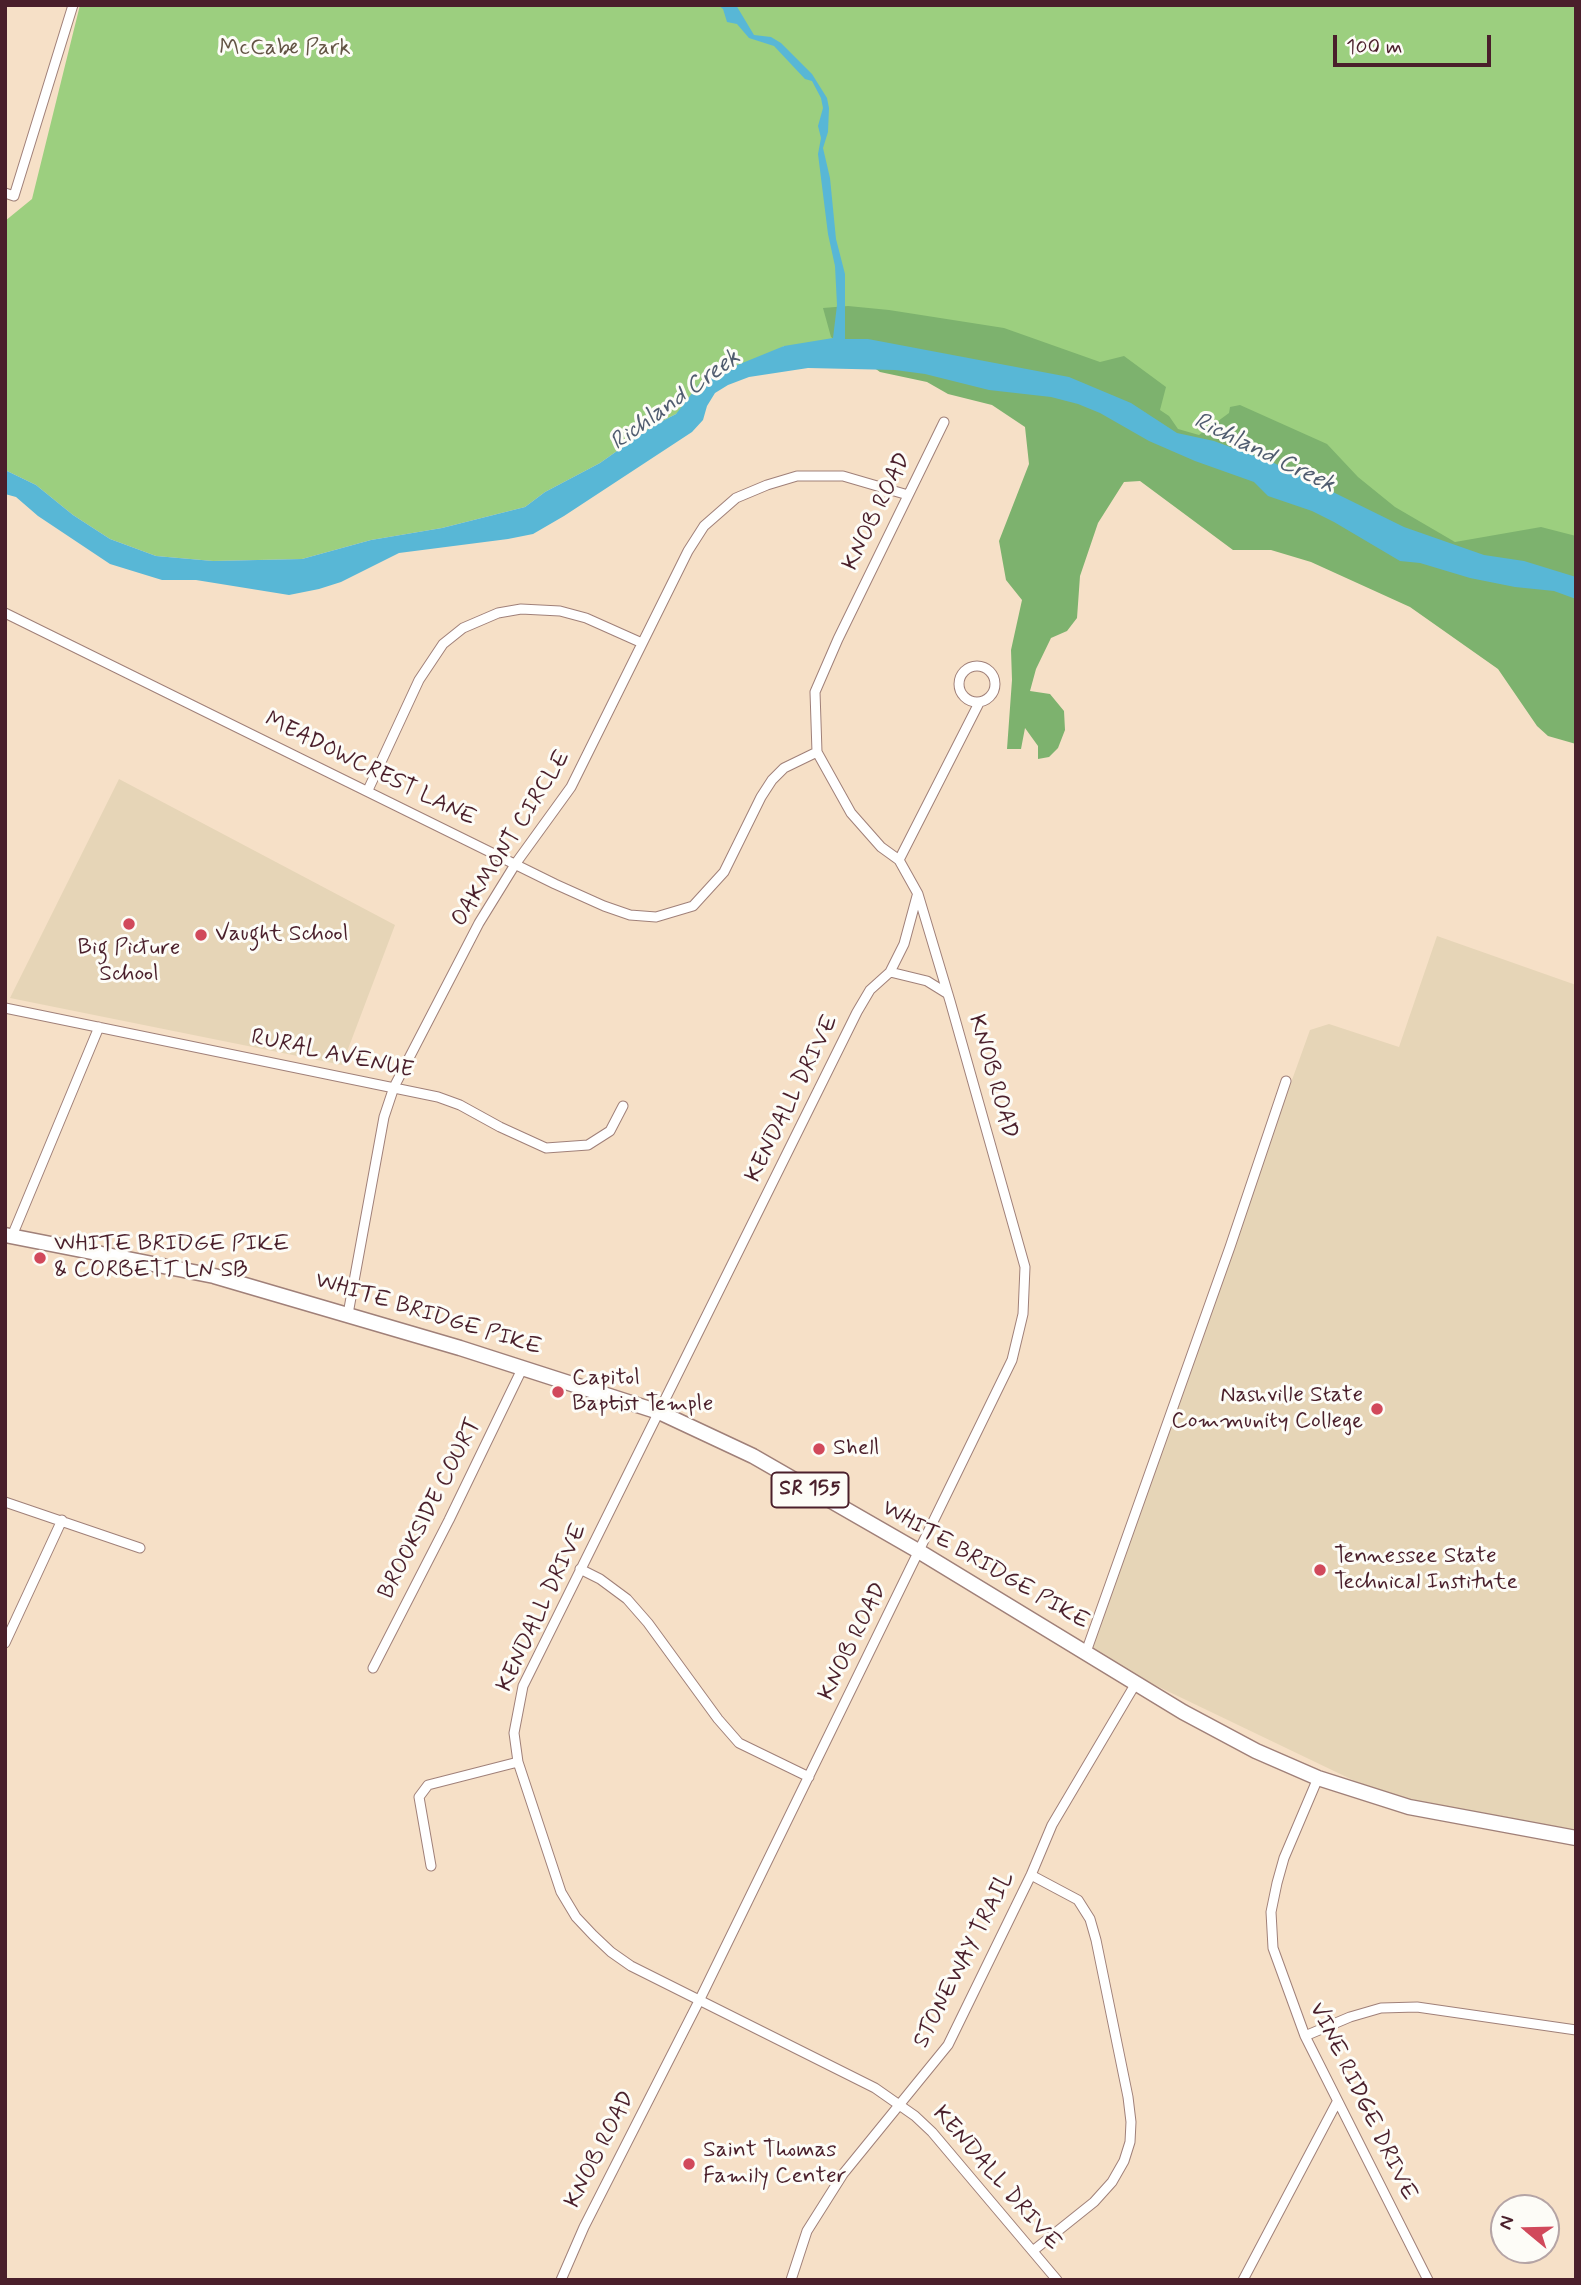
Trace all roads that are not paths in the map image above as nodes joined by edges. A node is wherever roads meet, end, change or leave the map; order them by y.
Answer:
1 (73, 5) edge
2 (10, 194) edge
3 (943, 422) dead end
4 (908, 495) junction
5 (5, 613) edge
6 (642, 643) junction
7 (979, 703) junction
8 (817, 752) junction
9 (368, 790) junction
10 (899, 860) junction
11 (516, 863) junction
12 (918, 894) junction
13 (890, 972) junction
14 (948, 994) junction
15 (5, 1008) edge
16 (99, 1027) junction
17 (1286, 1081) dead end
18 (394, 1087) junction
19 (623, 1106) dead end
20 (9, 1235) edge
21 (348, 1314) junction
22 (523, 1367) junction
23 (659, 1412) junction
24 (5, 1502) edge
25 (62, 1520) junction
26 (140, 1548) dead end
27 (920, 1552) junction
28 (580, 1569) junction
29 (5, 1643) edge
30 (1086, 1652) junction
31 (373, 1668) dead end
32 (1136, 1683) junction
33 (518, 1762) junction
34 (809, 1777) junction
35 (1318, 1778) junction
36 (1576, 1838) edge
37 (431, 1866) dead end
38 (1031, 1875) junction
39 (700, 1999) junction
40 (1576, 2030) edge
41 (1305, 2036) junction
42 (1337, 2102) junction
43 (900, 2106) junction
44 (1034, 2250) junction
45 (561, 2280) edge
46 (791, 2280) edge
47 (1057, 2280) edge
48 (1242, 2280) edge
49 (1428, 2280) edge

1 - 2 street
3 - 4 street, KNOB ROAD
4 - 6 street, OAKMONT CIRCLE
4 - 8 street, KNOB ROAD
5 - 9 street, MEADOWCREST LANE
6 - 9 street
6 - 11 street, OAKMONT CIRCLE
7 - 7 street
7 - 10 street
8 - 10 street, KNOB ROAD
8 - 11 street, MEADOWCREST LANE
9 - 11 street, MEADOWCREST LANE
10 - 12 street, KNOB ROAD
11 - 18 street, OAKMONT CIRCLE
12 - 13 street, KENDALL DRIVE
12 - 14 street, KNOB ROAD
13 - 14 street, KNOB ROAD
13 - 23 street, KENDALL DRIVE
14 - 27 street, KNOB ROAD
15 - 16 street, RURAL AVENUE
16 - 18 street, RURAL AVENUE
16 - 20 street
17 - 30 street
18 - 19 street, RURAL AVENUE
18 - 21 street, OAKMONT CIRCLE
20 - 21 main road, WHITE BRIDGE PIKE / SR 155
21 - 22 main road, WHITE BRIDGE PIKE / SR 155
22 - 23 main road, WHITE BRIDGE PIKE / SR 155
22 - 31 street, BROOKSIDE COURT
23 - 27 main road, WHITE BRIDGE PIKE / SR 155
23 - 28 street, KENDALL DRIVE
24 - 25 street
25 - 26 street
25 - 29 street
27 - 30 main road, WHITE BRIDGE PIKE / SR 155
27 - 34 street, KNOB ROAD
28 - 33 street, KENDALL DRIVE
28 - 34 street
30 - 32 main road, WHITE BRIDGE PIKE / SR 155
32 - 35 main road, WHITE BRIDGE PIKE / SR 155
32 - 38 street, STONEWAY TRAIL
33 - 37 street
33 - 39 street, KENDALL DRIVE
34 - 39 street, KNOB ROAD
35 - 36 main road, WHITE BRIDGE PIKE / SR 155
35 - 41 street, VINE RIDGE DRIVE
38 - 43 street, STONEWAY TRAIL
38 - 44 street
39 - 43 street, KENDALL DRIVE
39 - 45 street, KNOB ROAD
40 - 41 street
41 - 42 street, VINE RIDGE DRIVE
42 - 48 street
42 - 49 street, VINE RIDGE DRIVE
43 - 44 street, KENDALL DRIVE
43 - 46 street, STONEWAY TRAIL
44 - 47 street, KENDALL DRIVE

